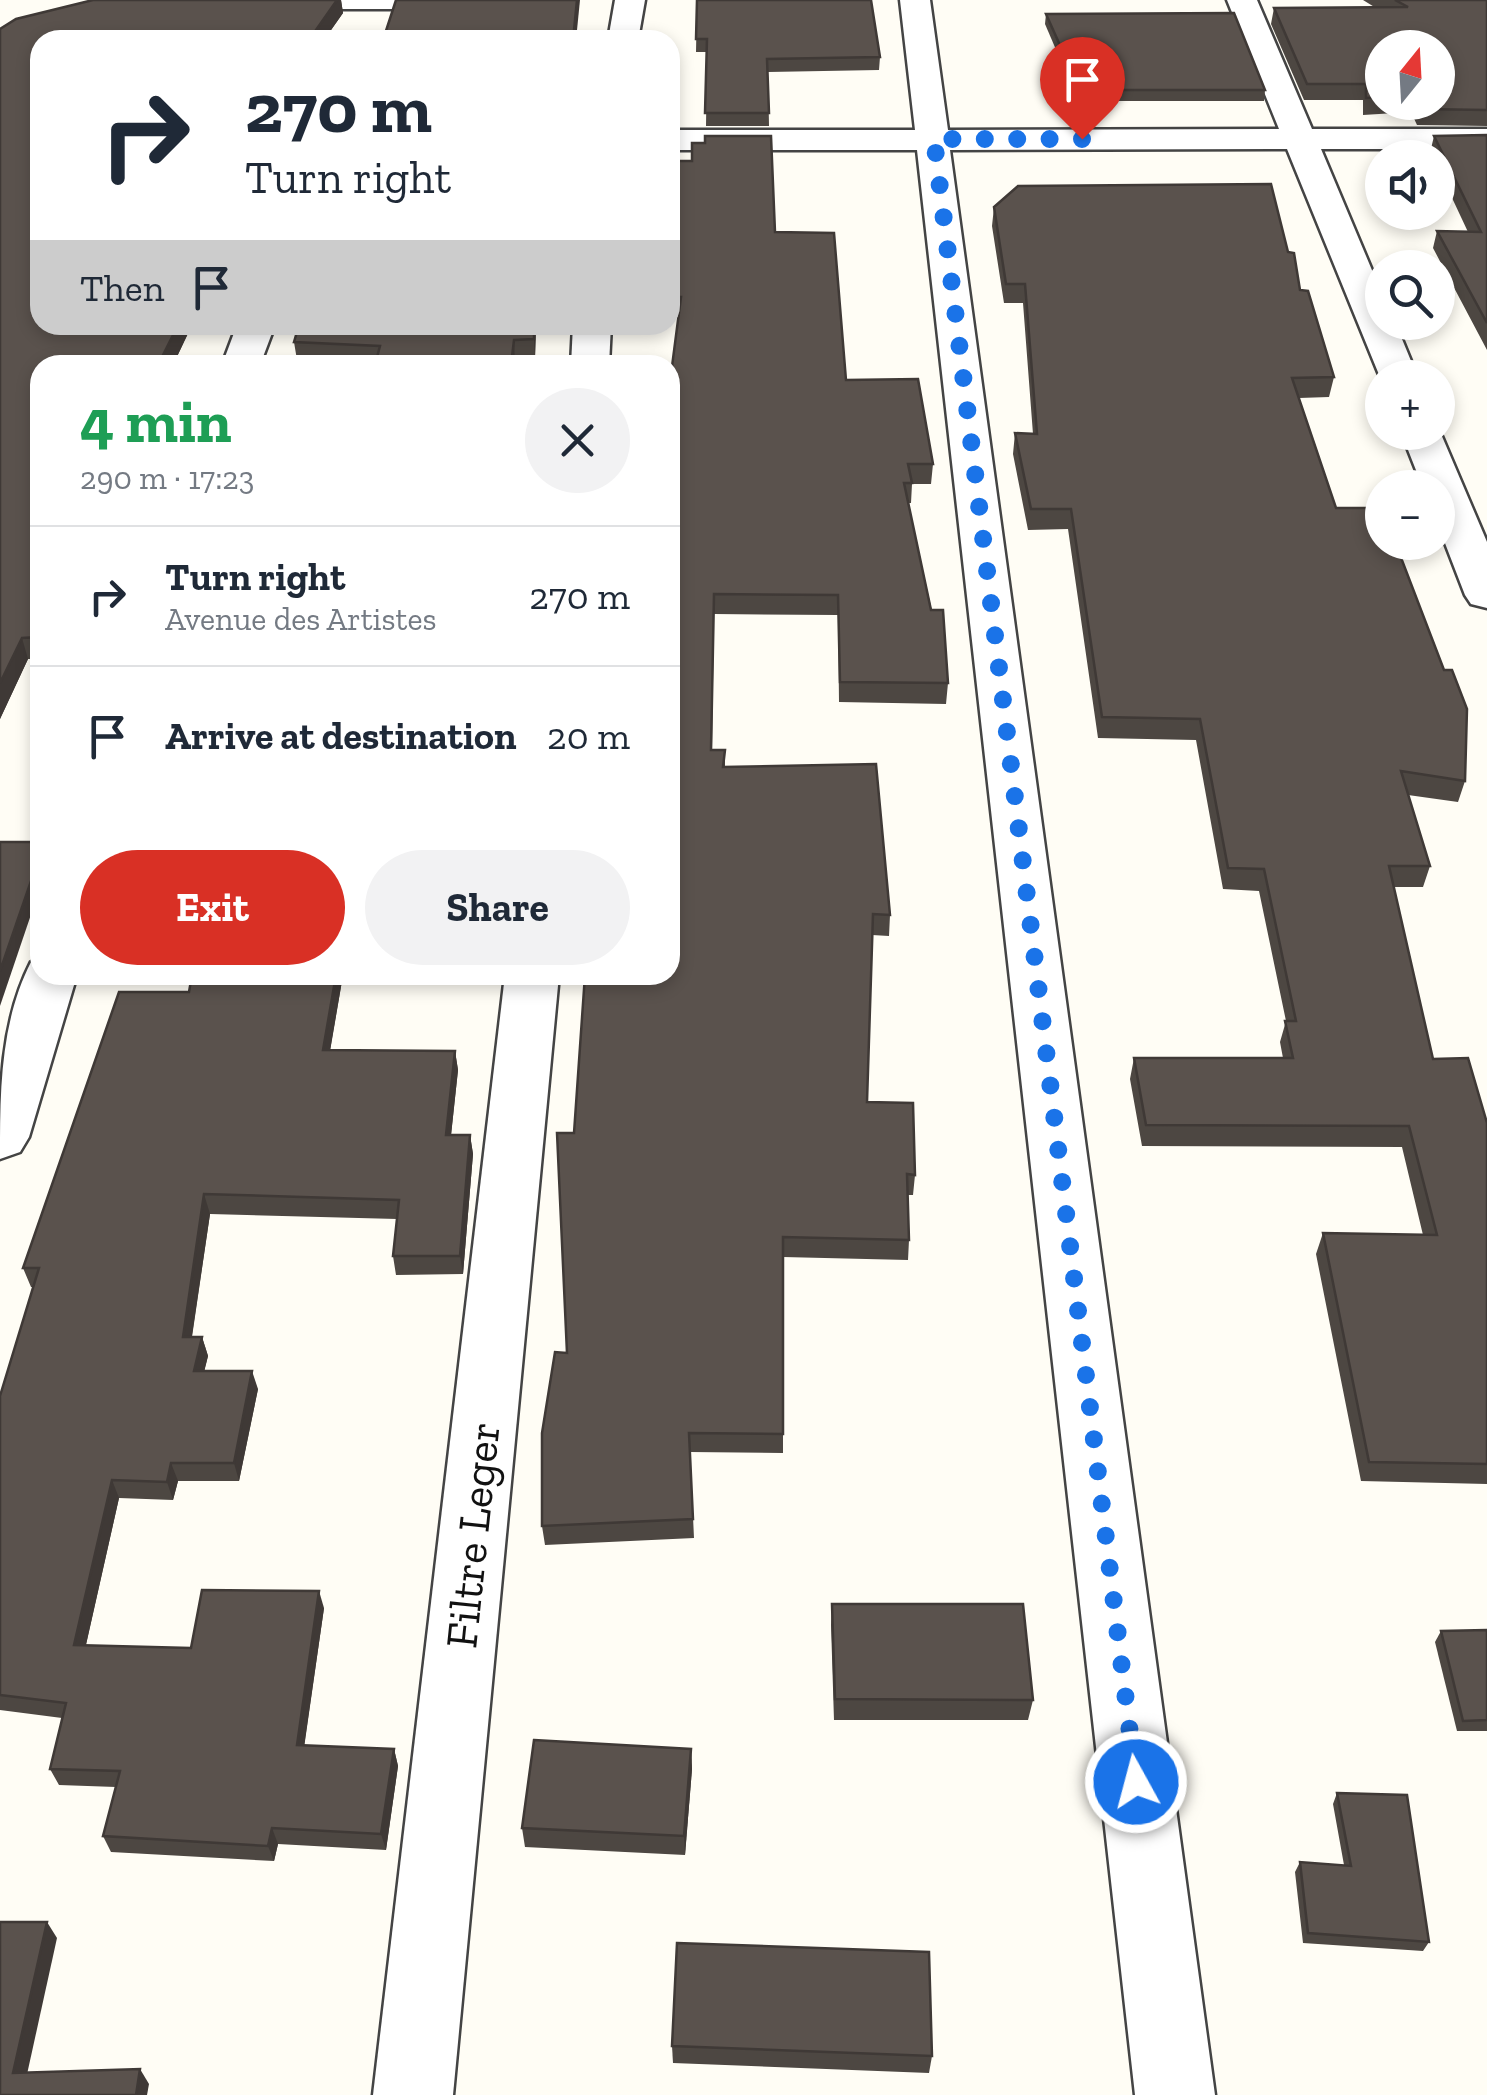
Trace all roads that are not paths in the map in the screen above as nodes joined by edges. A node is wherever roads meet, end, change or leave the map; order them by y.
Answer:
1 (282, 0) edge
2 (409, 0) edge
3 (630, 0) edge
4 (916, 0) edge
5 (1242, 0) edge
6 (625, 30) edge
7 (934, 139) junction
8 (1303, 139) junction
9 (1487, 139) edge
10 (680, 140) edge
11 (1392, 360) edge
12 (1429, 450) edge
13 (1487, 595) edge
14 (47, 985) edge
15 (531, 985) edge
16 (0, 1137) edge
17 (413, 2095) edge
18 (1175, 2095) edge

1 - 2 street
3 - 6 street
4 - 7 street
5 - 8 street
7 - 8 street
7 - 10 street
7 - 18 street
8 - 9 street
8 - 11 street
12 - 13 street
14 - 16 street
15 - 17 street, Filtre Leger

